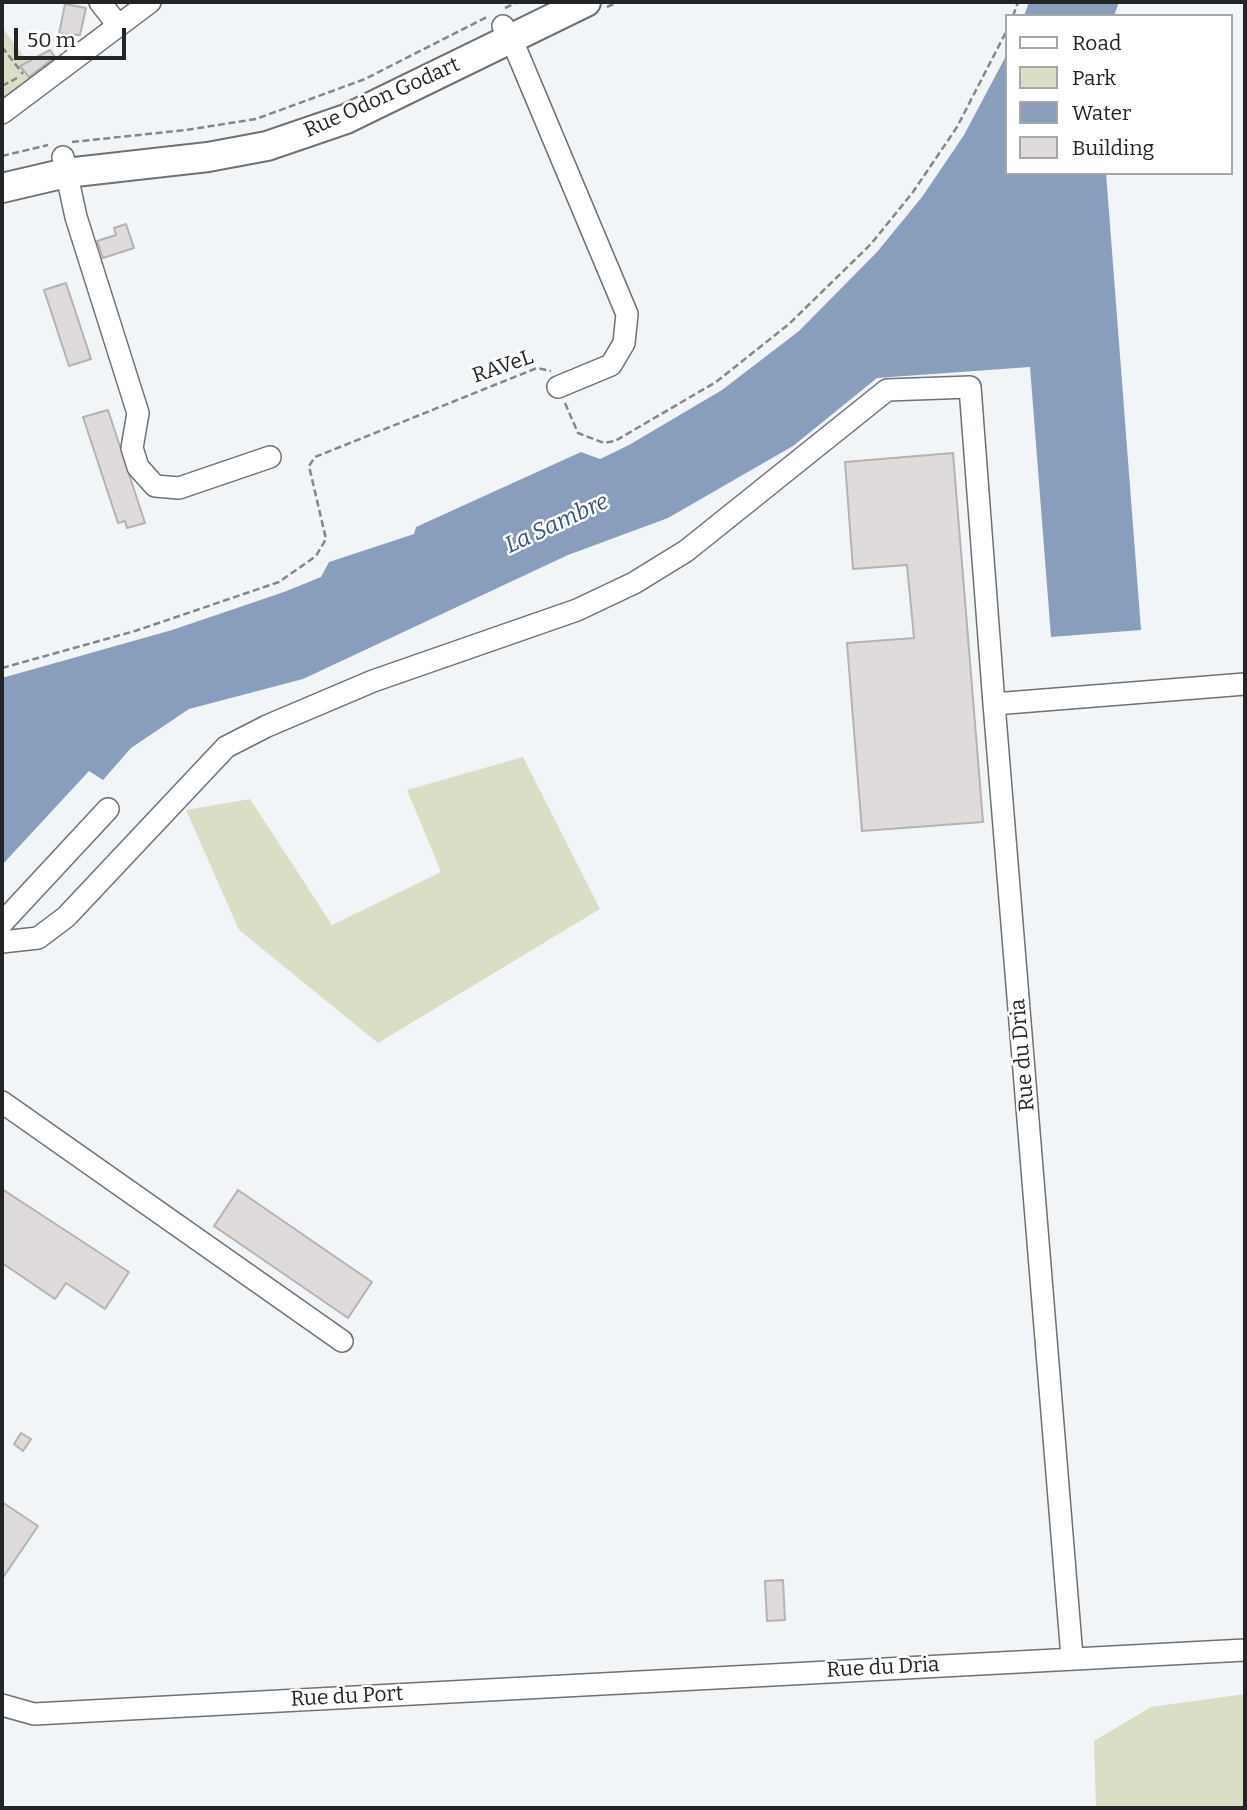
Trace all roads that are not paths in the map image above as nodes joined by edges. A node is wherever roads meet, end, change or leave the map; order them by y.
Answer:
1 (100, 2) edge
2 (150, 2) edge
3 (552, 2) edge
4 (586, 2) edge
5 (503, 22) junction
6 (117, 24) junction
7 (2, 113) edge
8 (63, 154) junction
9 (2, 173) edge
10 (2, 188) edge
11 (558, 387) road end
12 (270, 457) dead end
13 (1245, 684) edge
14 (994, 704) junction
15 (108, 809) dead end
16 (2, 923) edge
17 (2, 942) edge
18 (2, 1102) edge
19 (342, 1341) dead end
20 (1245, 1650) edge
21 (1072, 1657) junction
22 (694, 1678) joint
23 (2, 1705) edge

1 - 6 street
2 - 6 street
3 - 5 main road, Rue Odon Godart
4 - 5 main road, Rue Odon Godart
5 - 8 main road, Rue Odon Godart
5 - 11 street
6 - 7 street
8 - 9 main road, Rue Odon Godart
8 - 10 main road, Rue Odon Godart
8 - 12 street
13 - 14 street
14 - 17 street, Rue du Dria
14 - 21 street, Rue du Dria
15 - 16 street
18 - 19 street
20 - 21 street, Rue du Dria
21 - 22 street, Rue du Dria
22 - 23 street, Rue du Port

